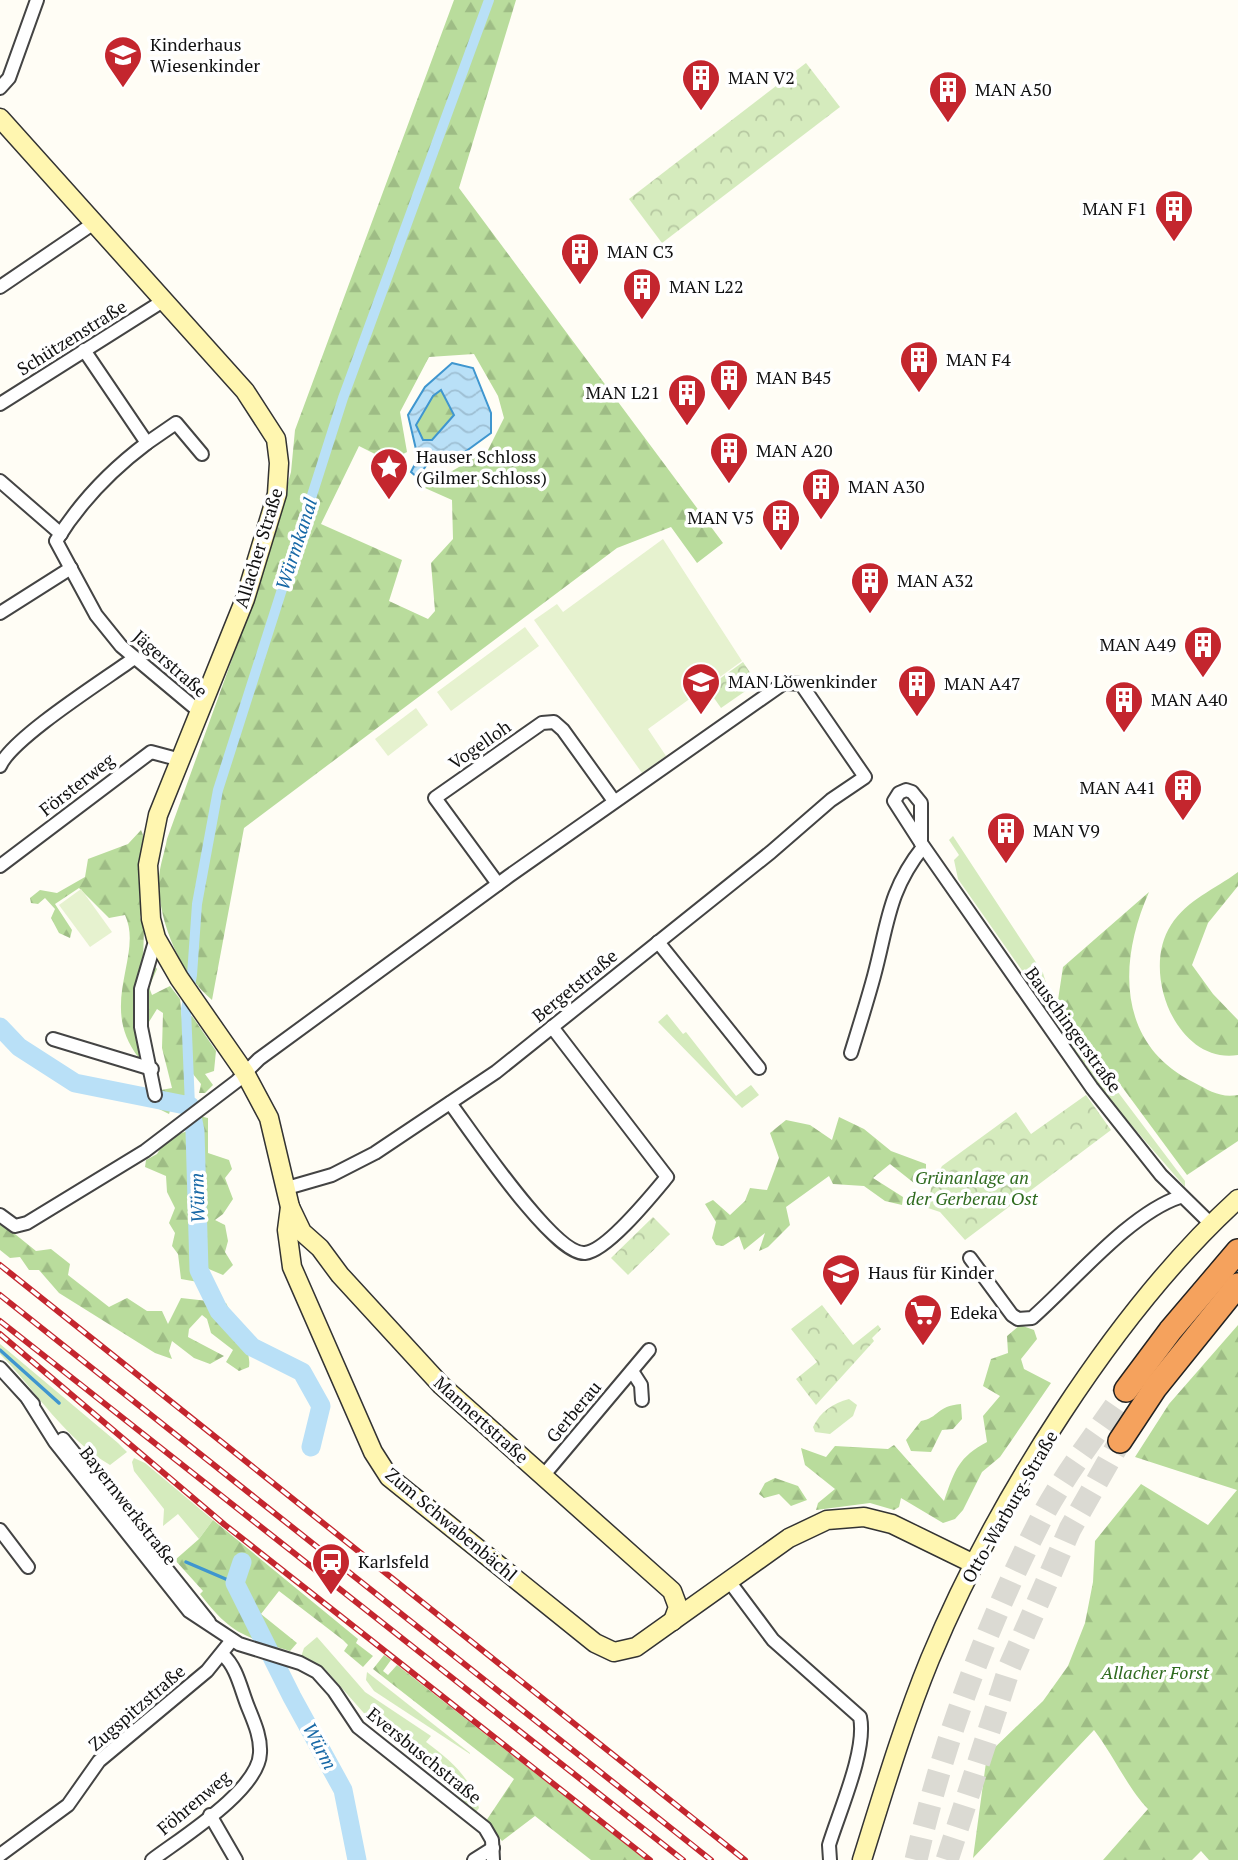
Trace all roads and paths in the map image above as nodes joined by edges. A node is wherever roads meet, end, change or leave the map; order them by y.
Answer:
1 (37, 0) edge
2 (0, 88) edge
3 (0, 118) edge
4 (94, 223) junction
5 (0, 287) edge
6 (163, 301) junction
7 (84, 351) junction
8 (0, 404) edge
9 (147, 443) junction
10 (202, 454) dead end
11 (0, 481) edge
12 (61, 534) junction
13 (71, 568) junction
14 (0, 613) edge
15 (133, 659) junction
16 (201, 713) junction
17 (181, 760) junction
18 (0, 766) edge
19 (614, 801) junction
20 (0, 866) edge
21 (498, 884) junction
22 (156, 938) junction
23 (658, 942) junction
24 (552, 1027) junction
25 (53, 1039) dead end
26 (851, 1053) dead end
27 (759, 1068) dead end
28 (152, 1069) junction
29 (245, 1073) junction
30 (155, 1095) dead end
31 (450, 1103) junction
32 (287, 1188) junction
33 (1180, 1197) junction
34 (1238, 1199) edge
35 (290, 1206) junction
36 (0, 1215) edge
37 (1212, 1225) junction
38 (1238, 1251) edge
39 (970, 1258) dead end
40 (1238, 1285) edge
41 (649, 1350) dead end
42 (0, 1368) edge
43 (632, 1371) junction
44 (1126, 1390) tunnel mouth
45 (642, 1399) dead end
46 (1120, 1441) tunnel mouth
47 (543, 1476) junction
48 (0, 1531) edge
49 (974, 1564) junction
50 (28, 1567) dead end
51 (729, 1581) junction
52 (672, 1591) junction
53 (673, 1621) junction
54 (232, 1640) junction
55 (223, 1655) junction
56 (286, 1659) joint
57 (210, 1815) junction
58 (493, 1854) edge
59 (0, 1855) edge
60 (152, 1860) edge
61 (236, 1860) edge
62 (474, 1860) edge
63 (830, 1860) edge
64 (862, 1860) edge

1 - 2 street
3 - 4 street, Allacher Straße
4 - 5 street
4 - 6 street, Allacher Straße
6 - 7 street, Schützenstraße
6 - 16 street, Allacher Straße
7 - 8 street, Schützenstraße
7 - 9 street
9 - 10 street
9 - 12 street
11 - 12 street
12 - 13 street, Jägerstraße
13 - 14 street
13 - 15 street, Jägerstraße
15 - 16 street, Jägerstraße
15 - 18 street
16 - 17 street, Allacher Straße
17 - 20 street, Försterweg
17 - 22 street, Allacher Straße
19 - 21 street
19 - 21 street, Vogelloh
19 - 23 street, Bergetstraße
21 - 29 street
22 - 28 street, Allacher Straße
22 - 29 street, Allacher Straße
23 - 24 street, Bergetstraße
23 - 27 street
24 - 31 street, Bergetstraße
24 - 31 street
25 - 28 street
26 - 33 street, Bauschingerstraße
28 - 30 street, Allacher Straße
29 - 32 street, Zum Schwabenbächl
29 - 36 street
31 - 32 street, Bergetstraße
32 - 35 street, Zum Schwabenbächl
33 - 37 street, Bauschingerstraße
33 - 39 street
34 - 37 street, Otto-Warburg-Straße
35 - 47 street, Mannertstraße
35 - 53 street, Zum Schwabenbächl
37 - 49 street, Otto-Warburg-Straße
38 - 44 highway
40 - 46 highway
41 - 43 street, Gerberau
42 - 54 street, Bayernwerkstraße
43 - 45 street
43 - 47 street, Gerberau
47 - 52 street, Mannertstraße
48 - 50 street
49 - 51 street, Zum Schwabenbächl
49 - 64 street, Otto-Warburg-Straße
51 - 52 street, Zum Schwabenbächl
51 - 53 street, Zum Schwabenbächl
51 - 63 street
52 - 53 street
54 - 55 street, Zugspitzstraße
54 - 56 street, Bayernwerkstraße
55 - 57 street, Föhrenweg
55 - 59 street, Zugspitzstraße
56 - 58 street, Eversbuschstraße
57 - 60 street, Föhrenweg
57 - 61 street
58 - 62 street

